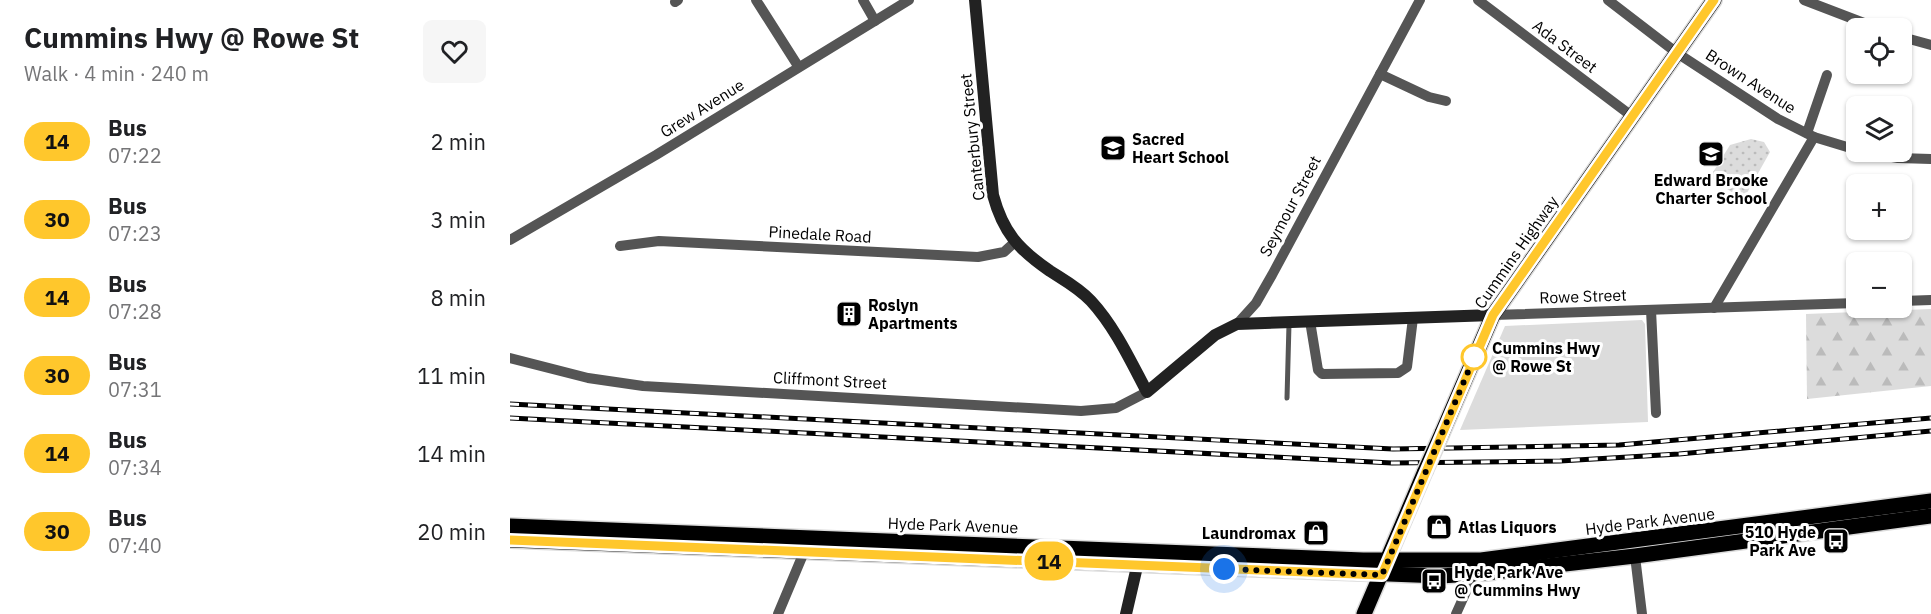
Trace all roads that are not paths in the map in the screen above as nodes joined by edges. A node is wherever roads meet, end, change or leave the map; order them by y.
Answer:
1 (756, 0) edge
2 (863, 0) edge
3 (909, 0) edge
4 (975, 0) edge
5 (1420, 0) edge
6 (1478, 0) edge
7 (1608, 0) edge
8 (1714, 0) edge
9 (1804, 0) edge
10 (1851, 18) edge
11 (875, 21) junction
12 (1912, 40) edge
13 (1931, 45) edge
14 (1677, 53) junction
15 (798, 66) junction
16 (1380, 74) junction
17 (1827, 75) dead end
18 (1446, 101) dead end
19 (1633, 117) junction
20 (1810, 135) junction
21 (1846, 146) edge
22 (1912, 158) edge
23 (1931, 159) edge
24 (510, 240) edge
25 (1015, 242) junction
26 (620, 246) dead end
27 (1931, 300) edge
28 (1912, 301) edge
29 (1846, 303) edge
30 (1714, 308) junction
31 (1651, 310) junction
32 (1493, 315) junction
33 (1413, 318) junction
34 (1310, 321) junction
35 (1289, 322) junction
36 (1237, 324) junction
37 (510, 358) edge
38 (1147, 392) junction
39 (1287, 398) dead end
40 (1656, 413) dead end
41 (1931, 501) edge
42 (1931, 516) edge
43 (510, 526) edge
44 (510, 540) edge
45 (808, 543) junction
46 (1634, 548) junction
47 (1139, 558) junction
48 (1388, 560) junction
49 (1474, 574) junction
50 (1382, 575) junction
51 (778, 614) edge
52 (1126, 614) edge
53 (1364, 614) edge
54 (1455, 614) edge
55 (1642, 614) edge

1 - 15 street
2 - 11 street
3 - 11 street, Grew Avenue
4 - 25 street, Canterbury Street
5 - 16 street, Seymour Street
6 - 19 street, Ada Street
7 - 14 street, Brown Avenue
8 - 14 main road, Cummins Highway
9 - 10 street
11 - 15 street, Grew Avenue
12 - 13 street
14 - 19 main road, Cummins Highway
14 - 20 street, Brown Avenue
15 - 24 street, Grew Avenue
16 - 18 street
16 - 36 street, Seymour Street
17 - 20 street
19 - 32 main road, Cummins Highway
20 - 21 street, Brown Avenue
20 - 30 street
22 - 23 street
25 - 26 street, Pinedale Road
25 - 38 street, Canterbury Street
27 - 28 street
29 - 30 street, Rowe Street
30 - 31 street, Rowe Street
31 - 32 street, Rowe Street
31 - 40 street
32 - 33 street, Rowe Street
32 - 48 main road, Cummins Highway, bridge
33 - 34 street, Rowe Street
33 - 34 street
34 - 35 street, Rowe Street
35 - 36 street, Rowe Street
35 - 39 lane
36 - 38 street, Seymour Street
37 - 38 street, Cliffmont Street
41 - 46 main road, Hyde Park Avenue
42 - 46 main road, Hyde Park Avenue
43 - 45 main road, Hyde Park Avenue
44 - 45 main road, Hyde Park Avenue
45 - 47 main road, Hyde Park Avenue
45 - 51 street
46 - 48 main road, Hyde Park Avenue
46 - 49 main road, Hyde Park Avenue
46 - 55 street
47 - 48 main road, Hyde Park Avenue
47 - 50 main road, Hyde Park Avenue
47 - 52 street
48 - 50 main road, Cummins Highway
49 - 50 main road, Hyde Park Avenue
49 - 54 street
50 - 53 main road, Cummins Highway

